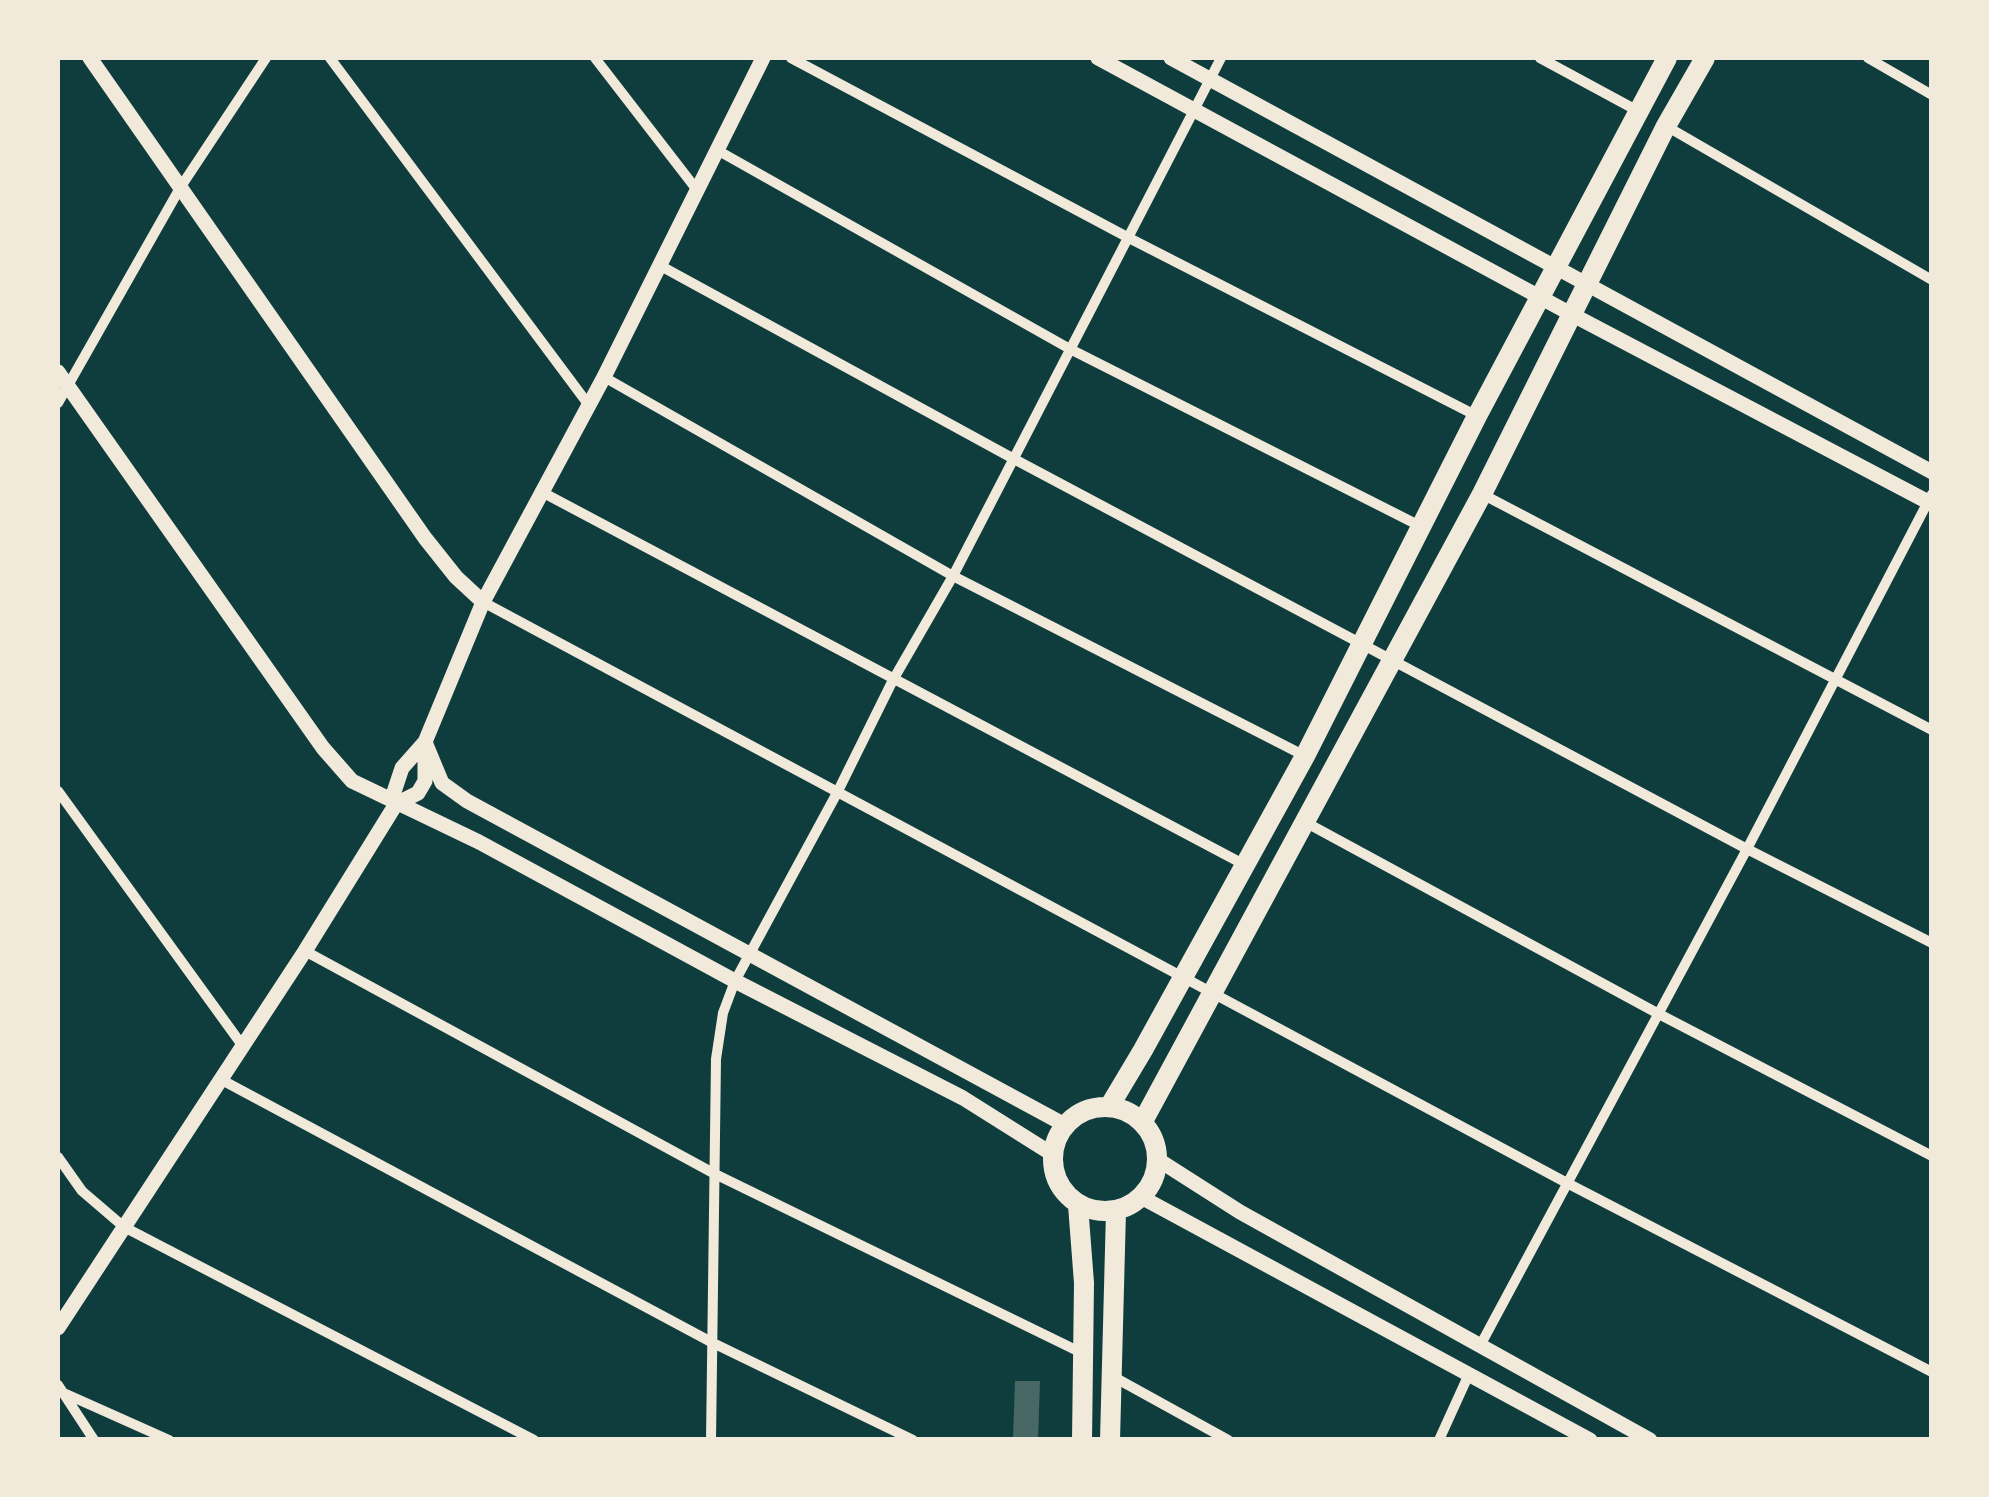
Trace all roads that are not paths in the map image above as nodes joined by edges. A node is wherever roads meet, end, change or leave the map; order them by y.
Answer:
1 (90, 58) edge
2 (266, 58) edge
3 (330, 58) edge
4 (595, 58) edge
5 (763, 58) edge
6 (791, 58) edge
7 (1098, 58) edge
8 (1171, 58) edge
9 (1221, 58) edge
10 (1540, 58) edge
11 (1667, 58) edge
12 (1704, 58) edge
13 (1868, 58) edge
14 (1210, 78) junction
15 (1932, 94) edge
16 (1194, 109) junction
17 (1639, 111) junction
18 (1666, 126) junction
19 (716, 150) junction
20 (180, 188) junction
21 (697, 190) junction
22 (1129, 238) junction
23 (659, 266) junction
24 (1554, 266) junction
25 (1932, 280) edge
26 (1586, 284) junction
27 (1539, 297) junction
28 (1571, 314) junction
29 (1070, 349) junction
30 (58, 372) edge
31 (604, 377) junction
32 (67, 387) junction
33 (58, 403) edge
34 (588, 404) junction
35 (1477, 416) junction
36 (1014, 459) junction
37 (1932, 472) edge
38 (540, 491) junction
39 (1482, 494) junction
40 (1930, 500) edge
41 (1420, 526) junction
42 (953, 576) junction
43 (483, 602) junction
44 (1361, 644) junction
45 (1393, 660) junction
46 (1834, 679) junction
47 (893, 680) junction
48 (1932, 730) edge
49 (426, 742) junction
50 (1304, 756) junction
51 (58, 791) edge
52 (837, 794) junction
53 (396, 804) junction
54 (1305, 822) junction
55 (1747, 849) junction
56 (1246, 866) junction
57 (1932, 943) edge
58 (305, 951) junction
59 (749, 954) junction
60 (1182, 978) junction
61 (734, 981) junction
62 (1213, 994) junction
63 (1657, 1012) junction
64 (242, 1045) junction
65 (220, 1079) junction
66 (1109, 1107) junction
67 (1142, 1122) junction
68 (1065, 1125) junction
69 (1052, 1154) junction
70 (58, 1156) edge
71 (1932, 1156) edge
72 (1157, 1159) junction
73 (715, 1174) junction
74 (1566, 1183) junction
75 (1140, 1198) junction
76 (1078, 1205) junction
77 (1116, 1211) junction
78 (124, 1228) junction
79 (58, 1328) edge
80 (714, 1343) junction
81 (1481, 1344) junction
82 (1084, 1354) junction
83 (1932, 1372) edge
84 (1468, 1374) junction
85 (1112, 1376) junction
86 (62, 1390) edge
87 (94, 1440) edge
88 (169, 1440) edge
89 (534, 1440) edge
90 (710, 1440) edge
91 (913, 1440) edge
92 (1082, 1440) edge
93 (1110, 1440) edge
94 (1228, 1440) edge
95 (1440, 1440) edge
96 (1590, 1440) edge
97 (1650, 1440) edge

1 - 20 street
2 - 20 street
3 - 34 street
4 - 21 street
5 - 19 street
6 - 22 street
7 - 16 street
8 - 14 street
9 - 14 street
10 - 17 street
11 - 17 main road
12 - 18 main road
13 - 15 street
14 - 16 street
14 - 24 street
16 - 22 street
16 - 27 street
17 - 24 main road
18 - 25 street
18 - 26 main road
19 - 21 street
19 - 29 street
20 - 32 street
20 - 43 street
21 - 23 street
22 - 29 street
22 - 35 street
23 - 31 street
23 - 36 street
24 - 26 street
24 - 27 main road
26 - 28 main road
26 - 37 street
27 - 28 street
27 - 35 main road
28 - 39 main road
28 - 40 street
29 - 36 street
29 - 41 street
30 - 32 street
31 - 34 street
31 - 42 street
32 - 33 street
32 - 53 street
34 - 38 street
35 - 41 main road
36 - 42 street
36 - 44 street
38 - 43 street
38 - 47 street
39 - 45 main road
39 - 46 street
40 - 46 street
41 - 44 main road
42 - 47 street
42 - 50 street
43 - 49 street
43 - 52 street
44 - 45 street
44 - 50 main road
45 - 54 main road
45 - 55 street
46 - 48 street
46 - 55 street
47 - 52 street
47 - 56 street
49 - 53 street
49 - 53 street
49 - 59 street
50 - 56 main road
51 - 64 street
52 - 59 street
52 - 60 street
53 - 58 street
53 - 61 street
54 - 62 main road
54 - 63 street
55 - 57 street
55 - 63 street
56 - 60 main road
58 - 64 street
58 - 73 street
59 - 61 street
59 - 68 street
60 - 62 street
60 - 66 main road
61 - 69 street
61 - 73 street
62 - 67 main road
62 - 74 street
63 - 71 street
63 - 74 street
64 - 65 street
65 - 78 street
65 - 80 street
66 - 67 main road
66 - 68 main road
67 - 72 main road
68 - 69 main road
69 - 76 main road
70 - 78 street
72 - 75 main road
72 - 81 street
73 - 80 street
73 - 82 street
74 - 81 street
74 - 83 street
75 - 77 main road
75 - 84 street
76 - 77 main road
76 - 82 main road
77 - 85 main road
78 - 79 street
78 - 89 street
80 - 90 street
80 - 91 street
81 - 97 street
82 - 92 main road
84 - 95 street
84 - 96 street
85 - 93 main road
85 - 94 street
86 - 87 street
86 - 88 street

